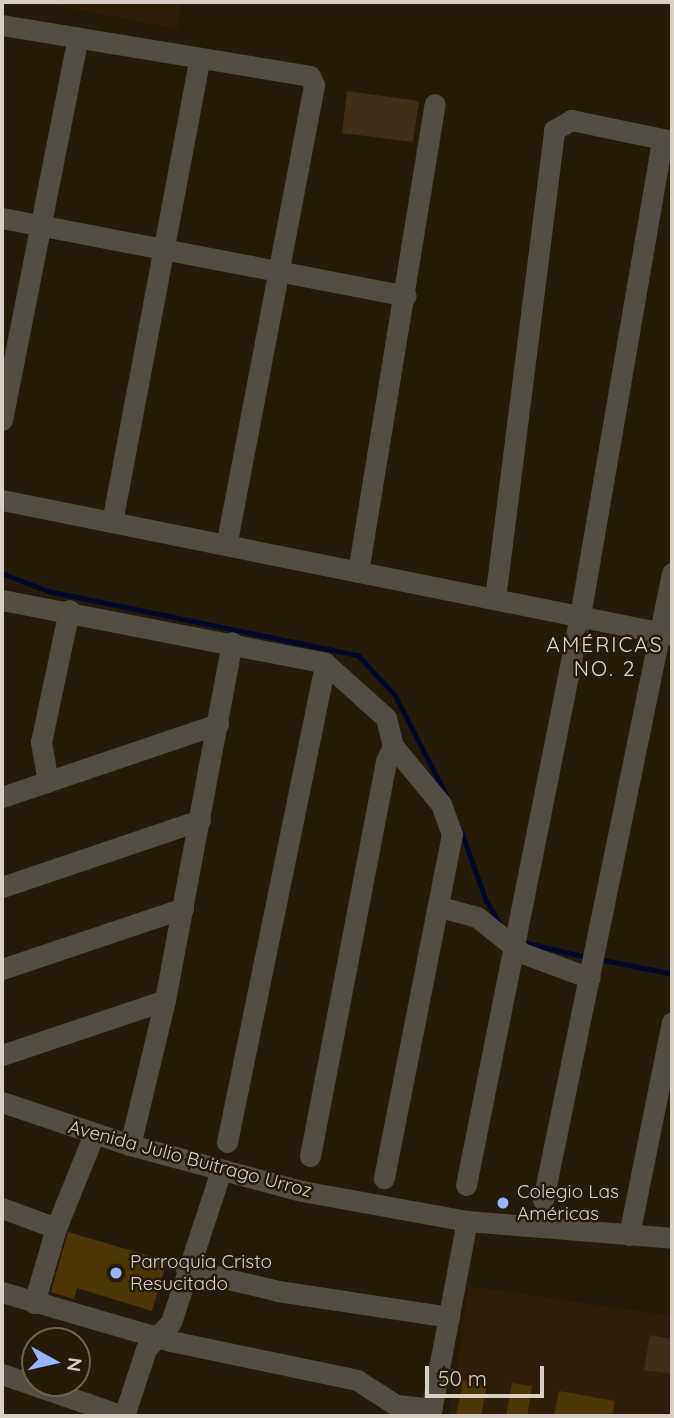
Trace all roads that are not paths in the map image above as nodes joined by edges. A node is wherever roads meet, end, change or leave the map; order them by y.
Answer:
1 (2, 25) edge
2 (78, 37) junction
3 (200, 58) junction
4 (435, 104) dead end
5 (667, 140) edge
6 (2, 218) edge
7 (37, 226) junction
8 (163, 248) junction
9 (279, 271) junction
10 (406, 296) junction
11 (2, 418) edge
12 (2, 500) edge
13 (112, 522) junction
14 (226, 545) junction
15 (358, 572) junction
16 (672, 573) edge
17 (495, 599) junction
18 (2, 600) edge
19 (69, 610) junction
20 (580, 616) junction
21 (667, 634) edge
22 (232, 642) junction
23 (325, 663) junction
24 (218, 724) junction
25 (393, 746) junction
26 (48, 782) junction
27 (2, 797) edge
28 (200, 820) junction
29 (2, 887) edge
30 (440, 907) junction
31 (183, 908) junction
32 (514, 937) junction
33 (592, 962) junction
34 (2, 969) edge
35 (165, 1000) junction
36 (672, 1022) edge
37 (2, 1055) edge
38 (2, 1102) edge
39 (94, 1135) junction
40 (227, 1142) dead end
41 (130, 1145) junction
42 (310, 1156) dead end
43 (221, 1171) junction
44 (384, 1178) dead end
45 (466, 1185) dead end
46 (543, 1200) dead end
47 (2, 1208) edge
48 (467, 1221) junction
49 (632, 1221) junction
50 (56, 1228) junction
51 (672, 1238) edge
52 (186, 1269) junction
53 (2, 1292) edge
54 (34, 1303) junction
55 (449, 1317) junction
56 (159, 1337) junction
57 (2, 1374) edge
58 (393, 1410) edge
59 (431, 1413) edge
60 (123, 1416) edge

1 - 2 street
2 - 3 street
2 - 7 street
3 - 8 street
3 - 9 street
4 - 10 street
5 - 17 street
5 - 20 street
6 - 7 street
7 - 8 street
7 - 11 street
8 - 9 street
8 - 13 street
9 - 10 street
9 - 14 street
10 - 15 street
12 - 13 street
13 - 14 street
14 - 15 street
15 - 17 street
16 - 21 street
17 - 20 street
18 - 19 street
19 - 22 street
19 - 26 street
20 - 21 street
20 - 32 street
21 - 33 street
22 - 23 street
22 - 24 street
23 - 25 street
23 - 40 street
24 - 26 street
24 - 28 street
25 - 30 street
25 - 42 street
26 - 27 street
28 - 29 street
28 - 31 street
30 - 32 street
30 - 44 street
31 - 34 street
31 - 35 street
32 - 33 street
32 - 45 street
33 - 46 street
35 - 37 street
35 - 41 street
36 - 49 street
38 - 39 street, Avenida Julio Buitrago Urroz
39 - 41 street, Avenida Julio Buitrago Urroz
39 - 50 street
41 - 43 street, Avenida Julio Buitrago Urroz
43 - 48 street, Avenida Julio Buitrago Urroz
43 - 52 street
47 - 50 street
48 - 49 street, Avenida Julio Buitrago Urroz
48 - 55 street
49 - 51 street, Avenida Julio Buitrago Urroz
50 - 54 street
52 - 55 street
52 - 56 street
53 - 54 street
54 - 56 street
55 - 59 street
56 - 58 street
56 - 60 street
57 - 60 street
58 - 59 street

